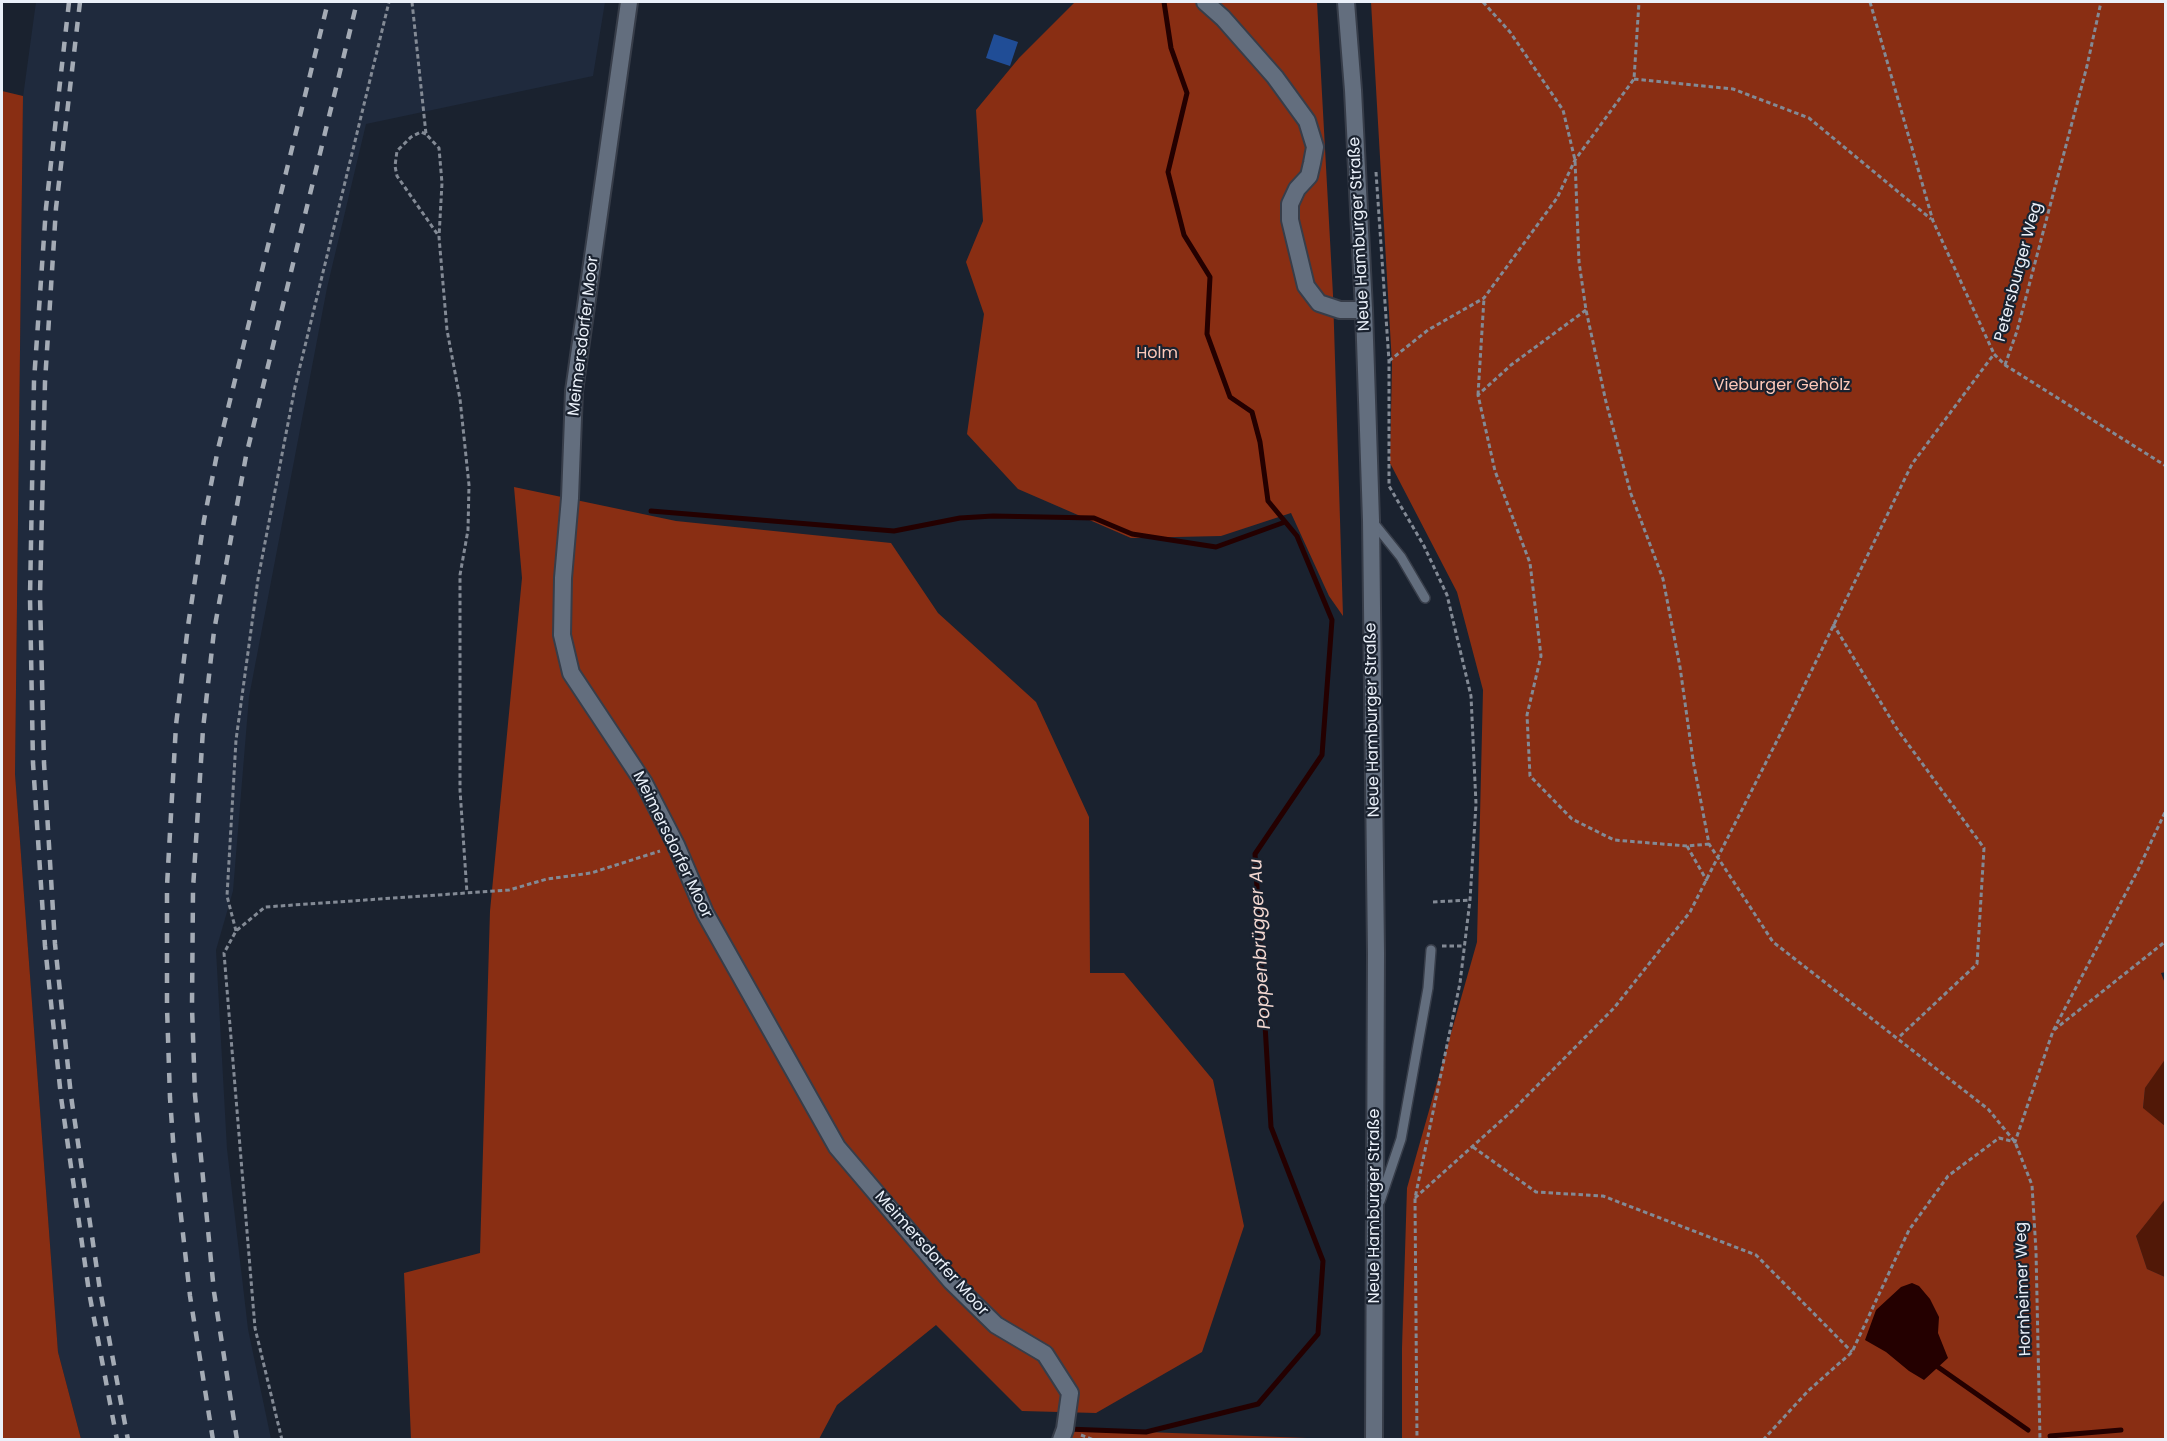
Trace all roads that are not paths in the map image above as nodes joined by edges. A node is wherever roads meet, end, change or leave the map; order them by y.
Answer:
1 (629, 2) edge
2 (1205, 2) edge
3 (1346, 2) edge
4 (1364, 310) junction
5 (1371, 520) junction
6 (1425, 598) dead end
7 (1431, 948) road end
8 (1376, 1212) junction
9 (1061, 1440) edge
10 (1374, 1440) edge

1 - 9 street, Meimersdorfer Moor
2 - 4 street
3 - 4 street, Neue Hamburger Straße
4 - 5 street, Neue Hamburger Straße
5 - 6 lane
5 - 8 street, Neue Hamburger Straße
7 - 8 lane
8 - 10 street, Neue Hamburger Straße

